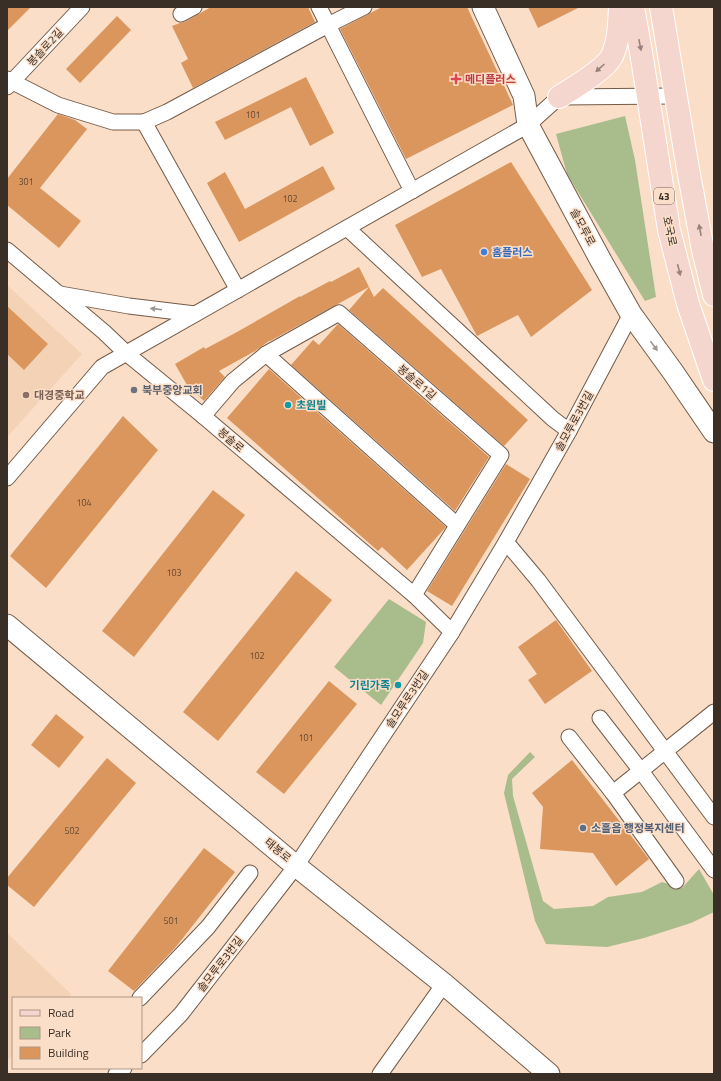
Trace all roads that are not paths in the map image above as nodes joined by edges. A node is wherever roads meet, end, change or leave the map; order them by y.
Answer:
1 (82, 7) edge
2 (319, 7) edge
3 (364, 7) edge
4 (483, 7) edge
5 (620, 7) edge
6 (633, 7) edge
7 (661, 7) edge
8 (328, 25) junction
9 (9, 83) edge
10 (648, 96) junction
11 (675, 96) junction
12 (559, 97) junction
13 (144, 122) junction
14 (528, 125) junction
15 (688, 169) junction
16 (660, 175) junction
17 (412, 191) junction
18 (347, 228) junction
19 (7, 250) edge
20 (238, 290) junction
21 (59, 293) junction
22 (714, 295) edge
23 (195, 314) junction
24 (631, 314) junction
25 (126, 353) junction
26 (266, 354) junction
27 (714, 380) edge
28 (203, 416) junction
29 (569, 431) junction
30 (714, 432) edge
31 (7, 478) edge
32 (457, 525) junction
33 (506, 542) junction
34 (414, 595) junction
35 (7, 625) edge
36 (452, 632) junction
37 (714, 712) edge
38 (600, 718) dead end
39 (569, 737) dead end
40 (666, 751) junction
41 (641, 771) junction
42 (613, 793) junction
43 (714, 816) edge
44 (296, 866) junction
45 (714, 870) edge
46 (250, 873) dead end
47 (676, 881) dead end
48 (444, 984) junction
49 (141, 997) edge
50 (142, 1054) edge
51 (380, 1074) edge
52 (549, 1074) edge

1 - 9 street, 봉솔로2길
2 - 8 street
3 - 8 street
4 - 14 main road, 솔모루로
5 -> 12 main road
6 -> 10 main road, 호국로 / 43
7 - 11 main road
8 - 13 street
8 - 17 street
9 - 13 street
10 - 11 street
10 - 12 street
10 - 16 main road, 호국로 / 43
11 - 15 main road
12 - 14 street
13 - 20 street
14 - 17 street
14 - 24 main road, 솔모루로
15 - 16 main road
22 -> 15 main road
16 -> 27 main road, 호국로 / 43
17 - 18 street
18 - 20 street
18 - 29 street
19 - 21 street, 봉솔로
20 - 23 street
23 -> 21 street
21 - 25 street, 봉솔로
23 - 25 street
24 - 29 street, 솔모루로3번길
24 -> 30 main road, 솔모루로
25 - 28 street, 봉솔로
25 - 31 street
26 - 28 street, 봉솔로1길
26 - 32 street
26 - 32 street, 봉솔로1길
28 - 34 street, 봉솔로
29 - 33 street, 솔모루로3번길
32 - 34 street, 봉솔로1길
33 - 36 street, 솔모루로3번길
33 - 40 street
34 - 36 street, 봉솔로
35 - 44 main road, 태봉로
36 - 44 street, 솔모루로3번길
37 - 40 street
38 - 41 street
39 - 42 street
40 - 41 street
40 - 43 street
41 - 42 street
41 - 45 street
42 - 47 street
44 - 48 main road, 태봉로
44 - 50 street, 솔모루로3번길
46 - 49 street
48 - 51 street
48 - 52 main road, 태봉로

